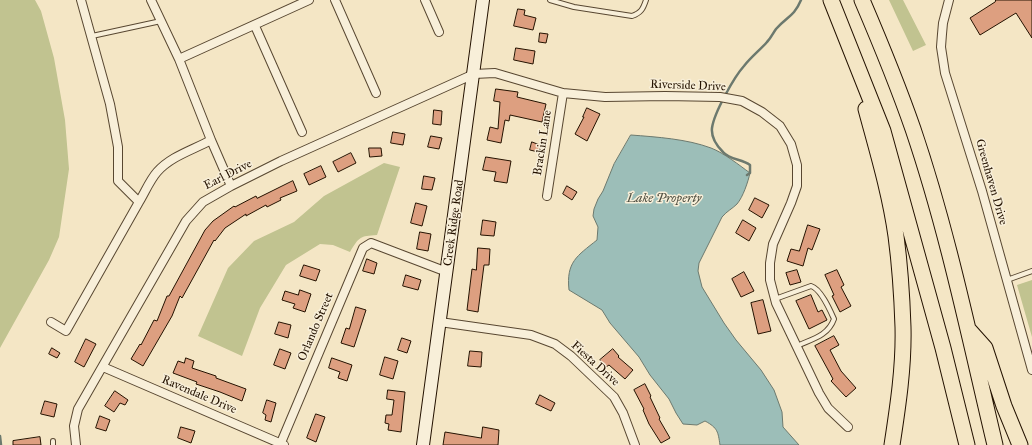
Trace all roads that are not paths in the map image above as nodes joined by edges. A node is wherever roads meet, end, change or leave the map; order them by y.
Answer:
1 (81, 0) edge
2 (151, 0) edge
3 (309, 0) edge
4 (335, 0) edge
5 (425, 0) edge
6 (484, 0) edge
7 (550, 0) edge
8 (576, 0) edge
9 (646, 0) edge
10 (830, 0) edge
11 (862, 0) edge
12 (949, 0) edge
13 (574, 6) junction
14 (161, 21) junction
15 (255, 26) junction
16 (439, 32) dead end
17 (92, 36) junction
18 (179, 59) junction
19 (861, 72) junction
20 (474, 74) junction
21 (564, 92) junction
22 (376, 93) dead end
23 (302, 132) dead end
24 (211, 140) junction
25 (231, 186) junction
26 (547, 196) dead end
27 (139, 202) junction
28 (1032, 271) edge
29 (448, 272) junction
30 (1007, 280) junction
31 (775, 299) junction
32 (51, 322) dead end
33 (440, 322) junction
34 (967, 328) junction
35 (796, 346) junction
36 (103, 367) junction
37 (1032, 370) edge
38 (848, 427) dead end
39 (282, 444) edge
40 (76, 445) edge
41 (423, 445) edge
42 (635, 445) edge
43 (892, 445) edge
44 (967, 445) edge
45 (995, 445) edge
46 (1020, 445) edge

1 - 17 street
2 - 14 street
3 - 15 street
4 - 22 street
5 - 16 street
6 - 20 main road, Creek Ridge Road
7 - 13 lane
8 - 13 lane
9 - 13 lane
10 - 19 highway
11 - 34 highway
12 - 30 street, Greenhaven Drive
14 - 17 lane
14 - 18 street
15 - 18 street
15 - 23 street
17 - 27 street
18 - 24 street
19 - 43 highway
19 - 44 highway
20 - 21 street, Riverside Drive
20 - 25 street, Earl Drive
20 - 29 main road, Creek Ridge Road
21 - 26 street, Brackin Lane
21 - 31 street, Riverside Drive
24 - 25 street
24 - 27 street
25 - 36 street, Earl Drive
27 - 32 street
28 - 30 lane
29 - 33 main road, Creek Ridge Road
29 - 39 street, Orlando Street
30 - 37 street, Greenhaven Drive
31 - 35 street, Riverside Drive
31 - 35 lane
33 - 41 main road, Creek Ridge Road
33 - 42 street, Fiesta Drive
34 - 45 highway
34 - 46 highway
35 - 38 street, Riverside Drive
36 - 39 street, Ravendale Drive
36 - 40 street, Earl Drive

